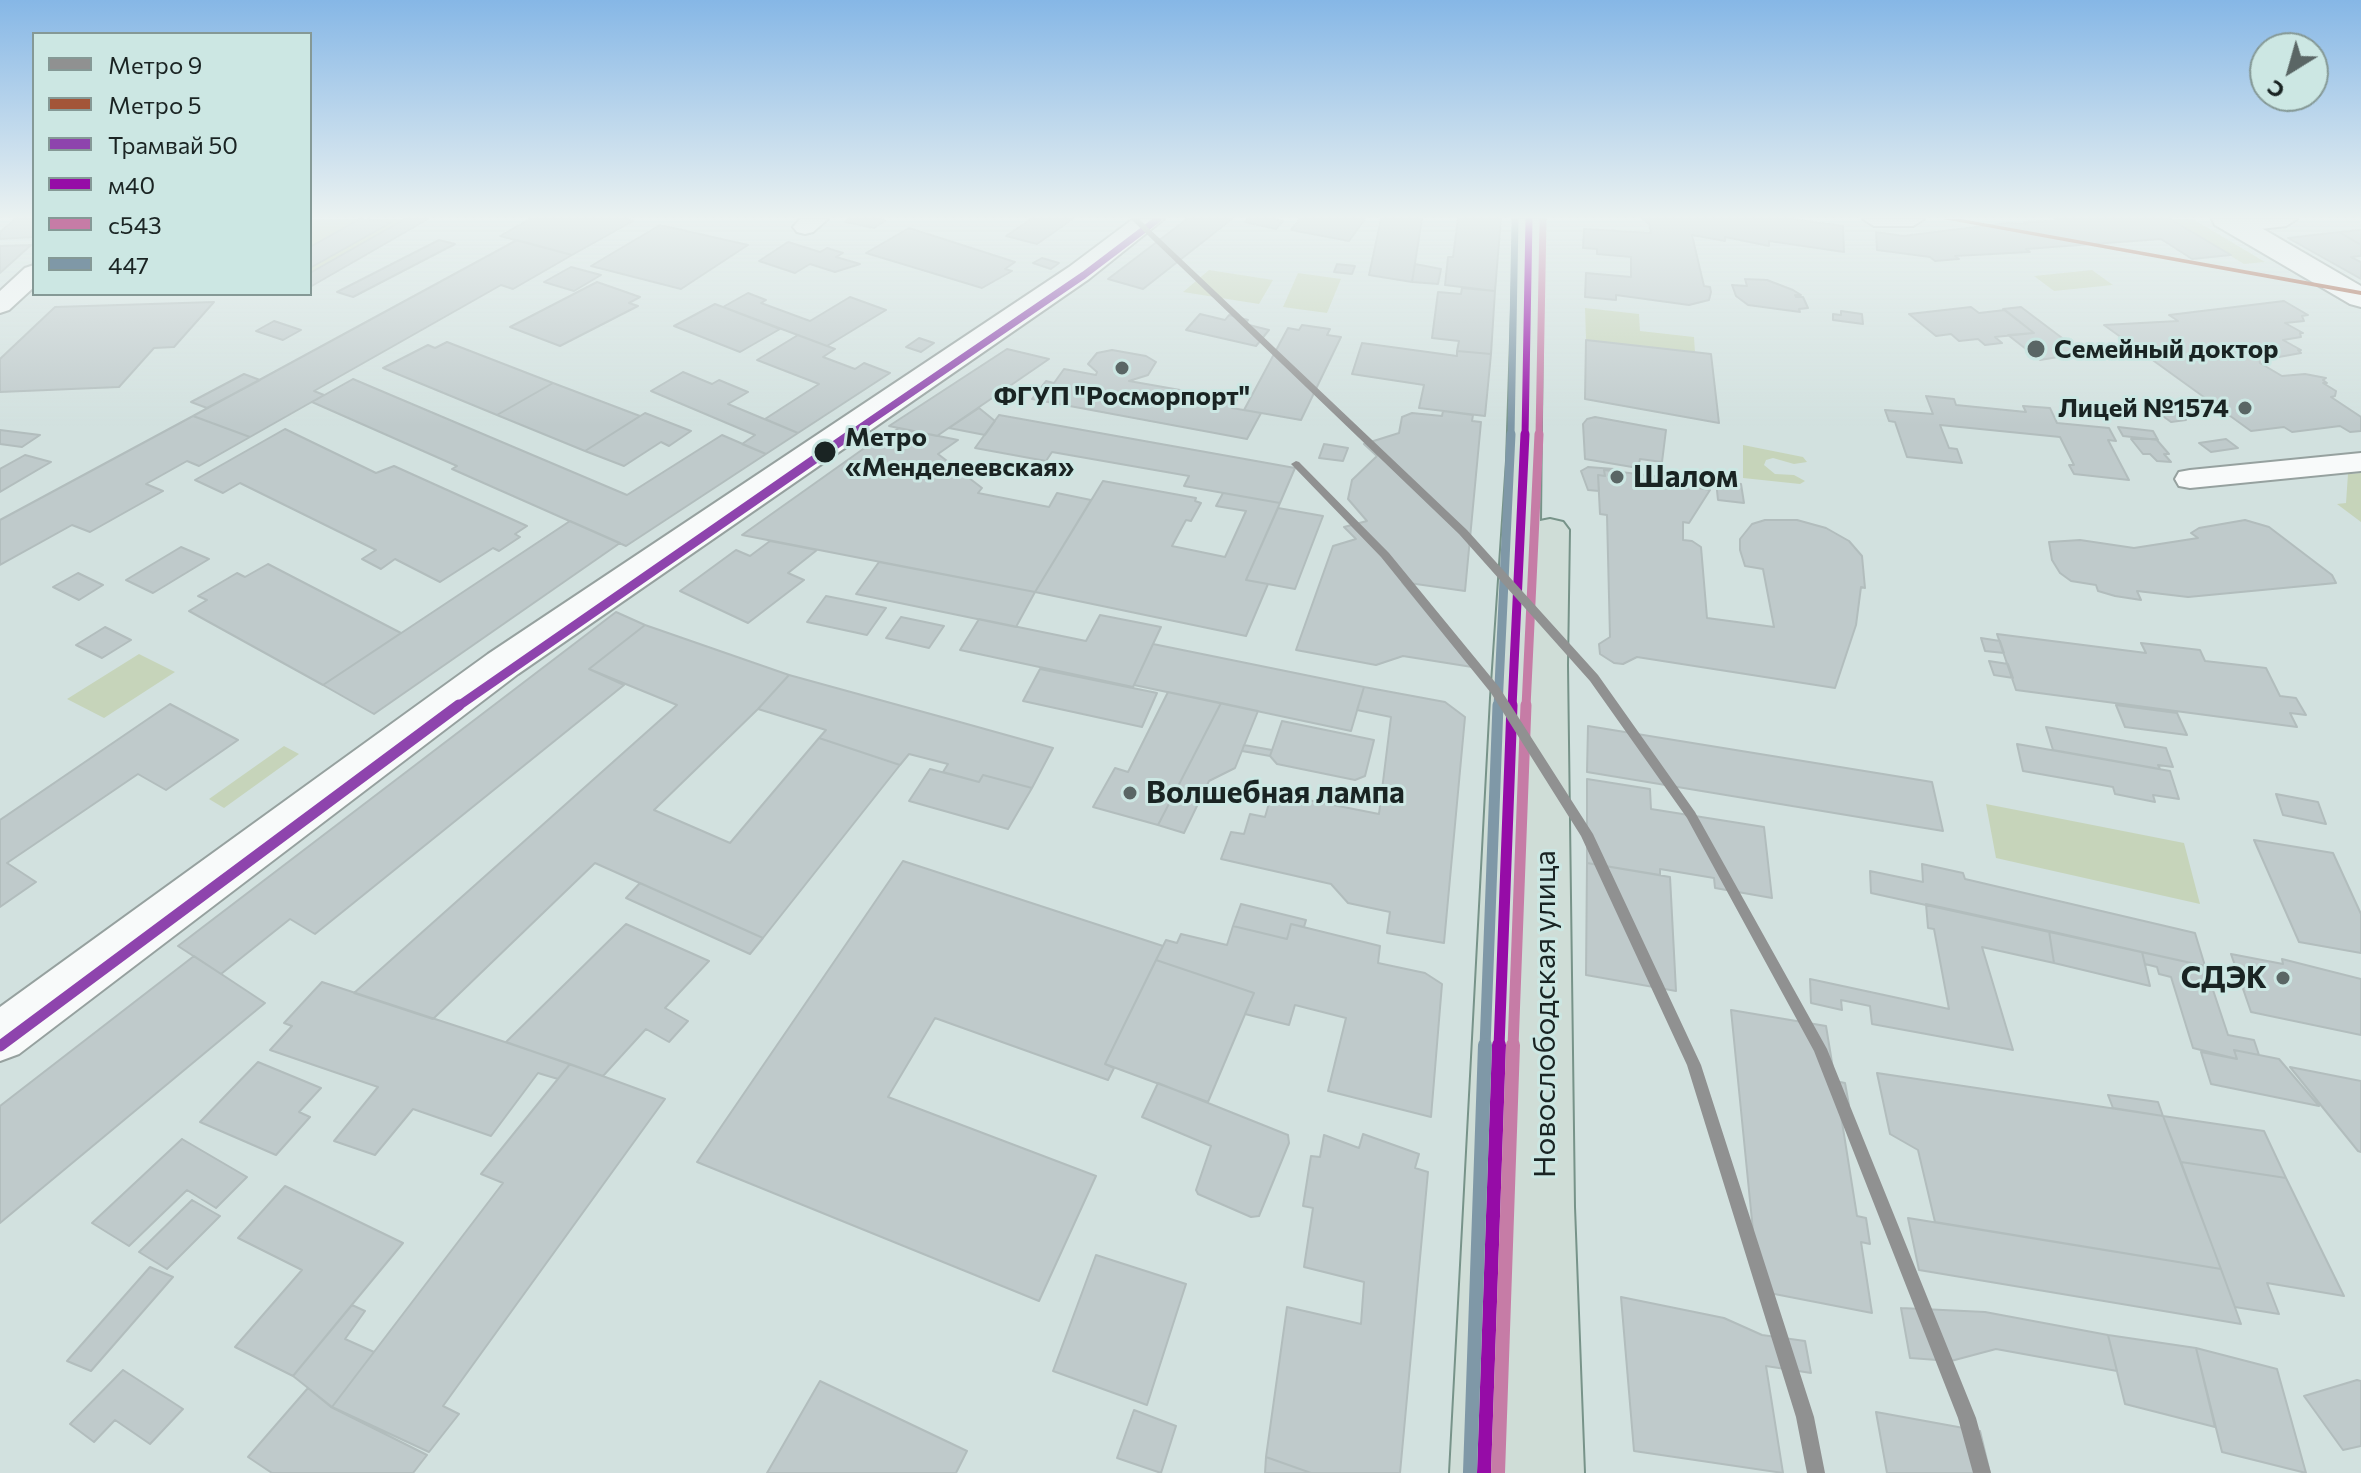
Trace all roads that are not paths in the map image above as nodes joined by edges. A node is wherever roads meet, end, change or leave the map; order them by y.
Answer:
1 (18, 288) edge
2 (1058, 288) edge
3 (1528, 288) edge
4 (1551, 288) edge
5 (2343, 288) edge
6 (2361, 298) edge
7 (0, 305) edge
8 (2361, 462) edge
9 (2190, 479) dead end
10 (0, 1037) edge
11 (1484, 1473) edge
12 (1550, 1473) edge

1 - 7 street
2 - 10 street
3 - 11 main road, Новослободская улица
4 - 12 main road, Новослободская улица
5 - 6 street
8 - 9 street

